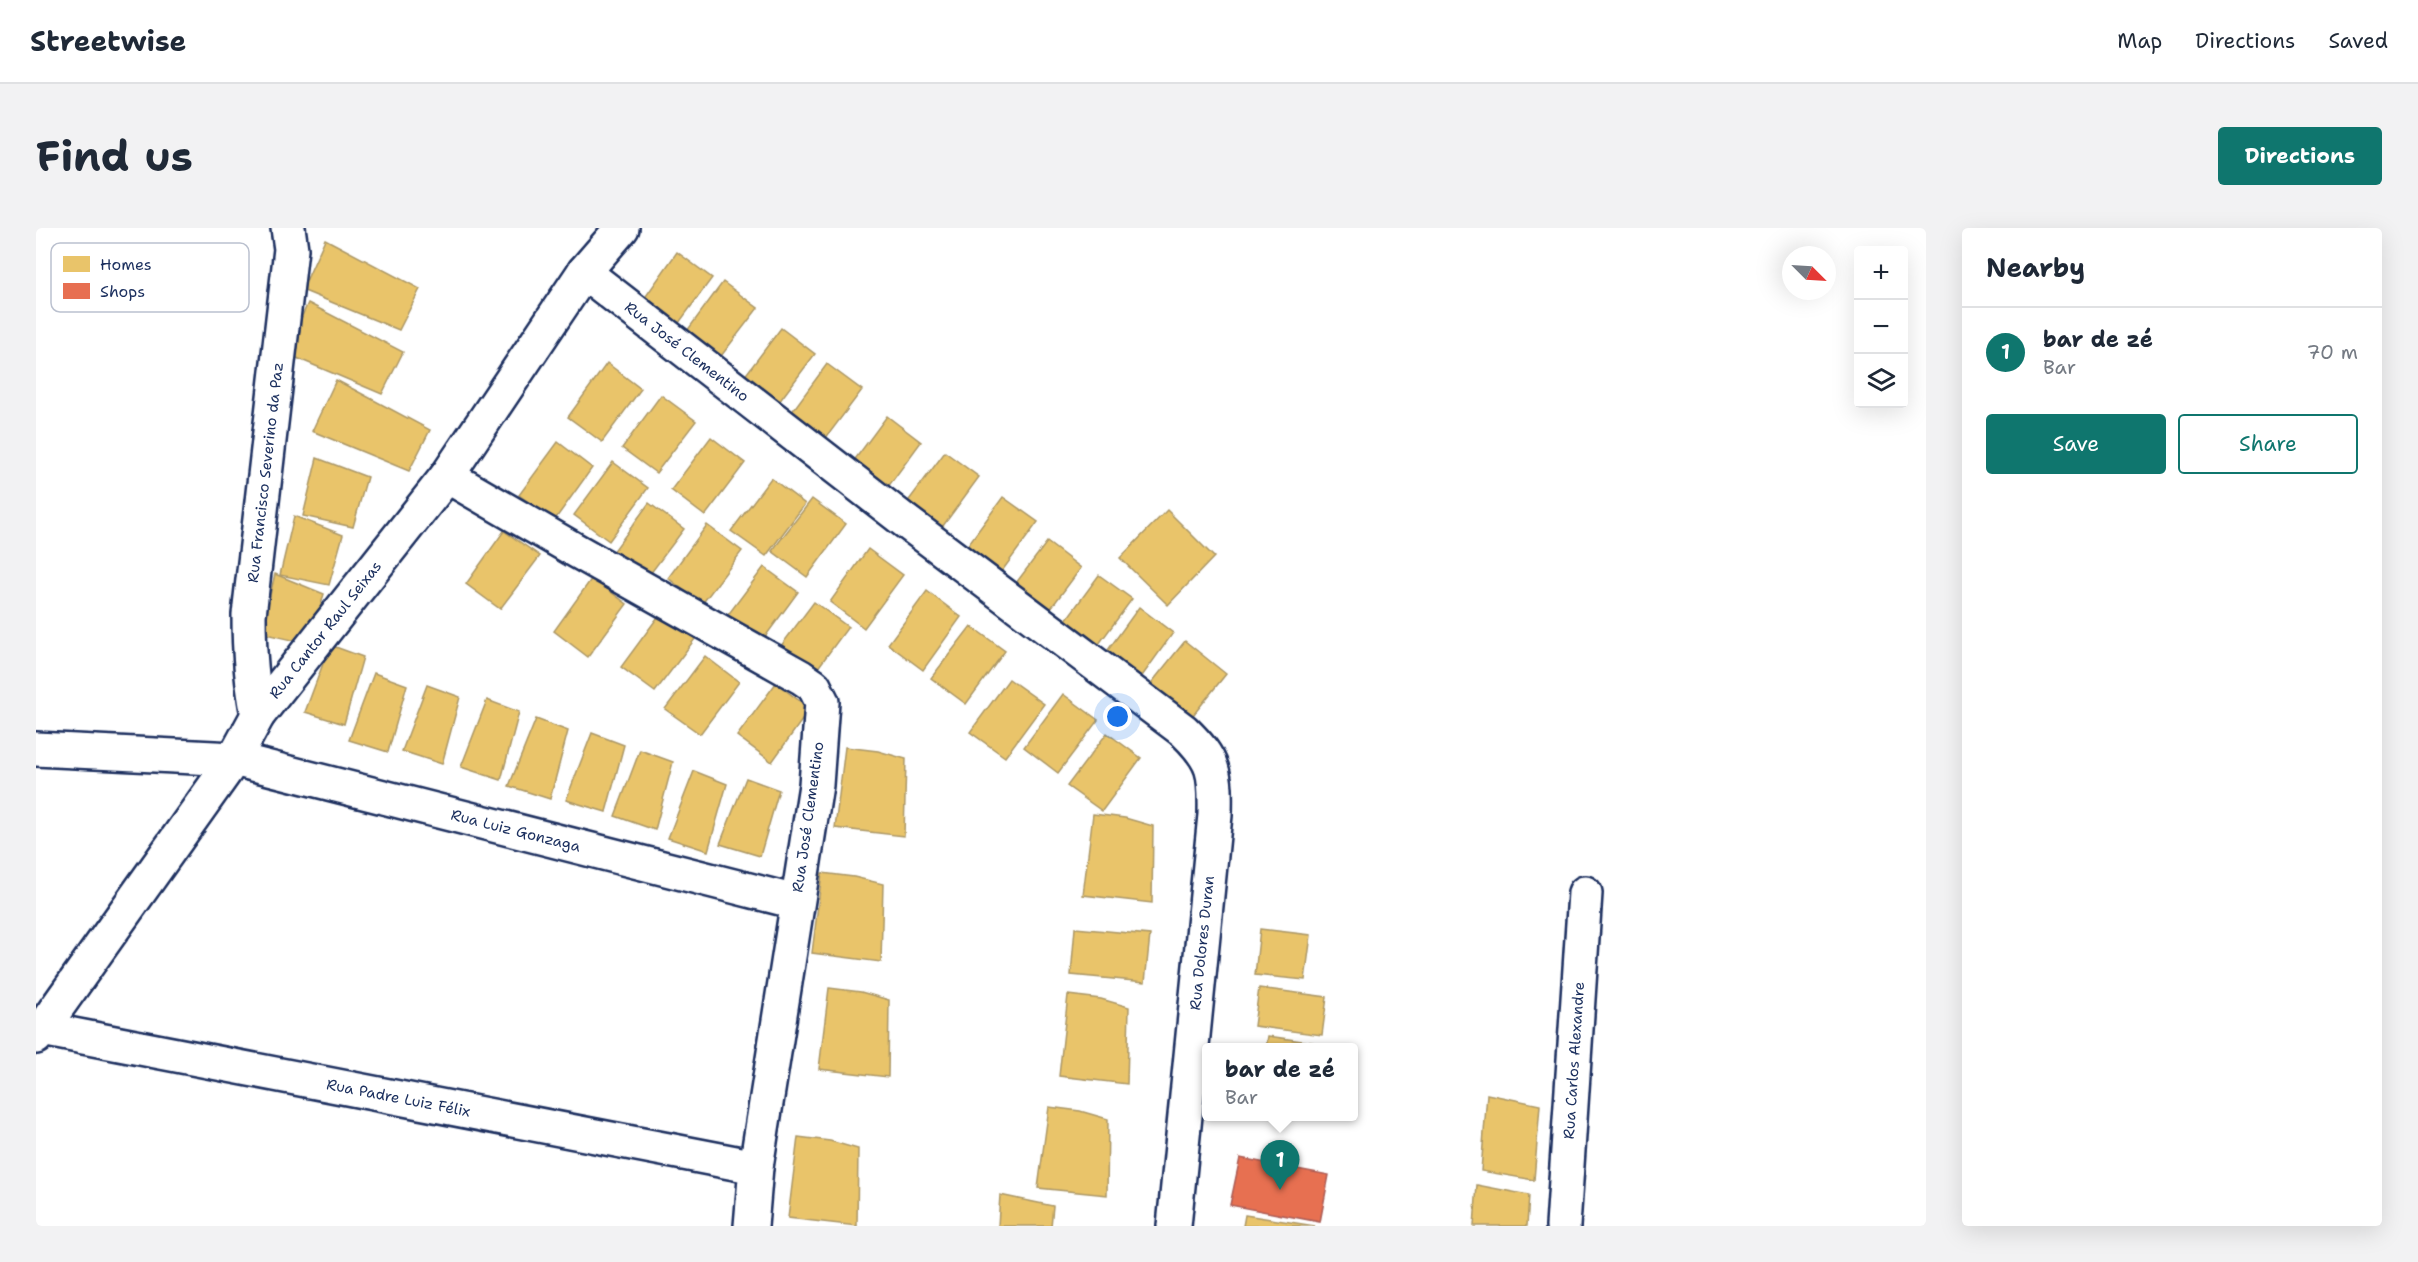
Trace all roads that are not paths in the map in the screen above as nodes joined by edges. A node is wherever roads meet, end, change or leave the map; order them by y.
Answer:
1 (288, 228) edge
2 (622, 228) edge
3 (584, 272) junction
4 (447, 476) junction
5 (258, 715) junction
6 (36, 749) edge
7 (234, 759) junction
8 (1212, 767) joint
9 (1586, 893) dead end
10 (796, 902) junction
11 (39, 1033) edge
12 (756, 1167) junction
13 (750, 1226) edge
14 (1174, 1226) edge
15 (1563, 1226) edge

1 - 5 street, Rua Francisco Severino da Paz
2 - 3 street, Rua Cantor Raul Seixas
3 - 4 street, Rua Cantor Raul Seixas
3 - 8 street, Rua José Clementino
4 - 5 street, Rua Cantor Raul Seixas
4 - 10 street, Rua José Clementino
5 - 7 street, Rua Cantor Raul Seixas
6 - 7 street, Rua Luiz Gonzaga
7 - 10 street, Rua Luiz Gonzaga
7 - 11 street, Rua Cantor Raul Seixas
8 - 14 street, Rua Dolores Duran
9 - 15 street, Rua Carlos Alexandre
10 - 12 street, Rua José Clementino
11 - 12 street, Rua Padre Luiz Félix
12 - 13 street, Rua José Clementino

